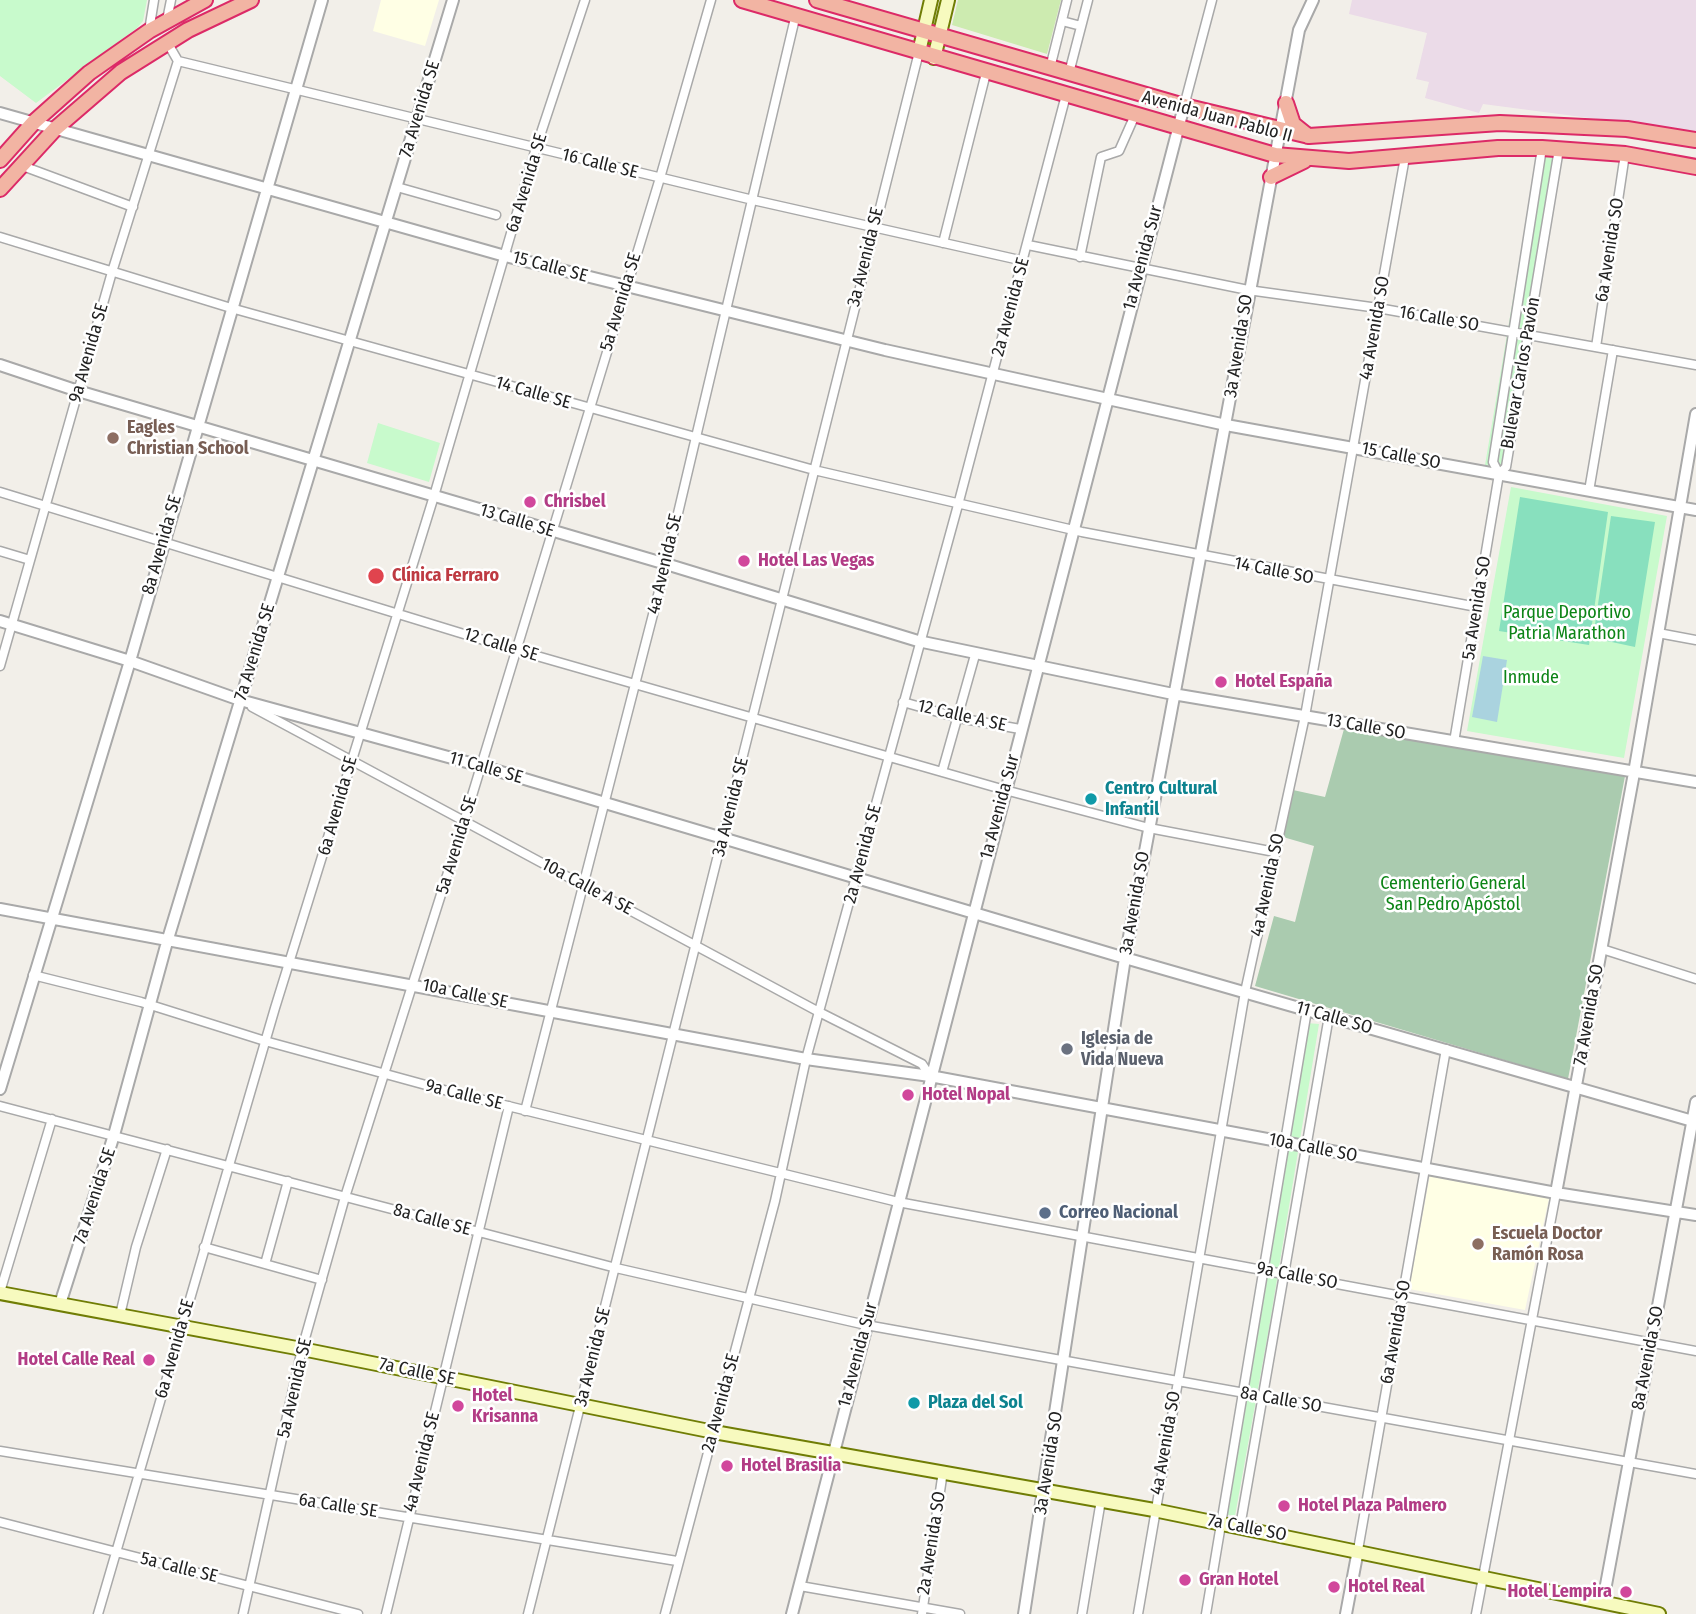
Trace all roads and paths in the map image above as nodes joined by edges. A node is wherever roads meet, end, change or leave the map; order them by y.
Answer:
1 (154, 0) edge
2 (170, 0) edge
3 (205, 0) edge
4 (251, 0) edge
5 (322, 0) edge
6 (453, 0) edge
7 (585, 0) edge
8 (712, 0) edge
9 (742, 0) edge
10 (817, 0) edge
11 (931, 0) edge
12 (948, 0) edge
13 (1068, 0) edge
14 (1088, 0) edge
15 (1212, 0) edge
16 (1313, 0) edge
17 (796, 15) junction
18 (167, 20) junction
19 (1062, 20) junction
20 (1081, 26) junction
21 (149, 31) junction
22 (923, 32) junction
23 (939, 36) junction
24 (167, 42) junction
25 (919, 52) junction
26 (934, 58) junction
27 (178, 61) junction
28 (1050, 68) junction
29 (986, 73) junction
30 (1069, 73) junction
31 (296, 91) junction
32 (1066, 95) junction
33 (1286, 103) junction
34 (1184, 106) junction
35 (0, 113) edge
36 (1135, 115) junction
37 (418, 118) junction
38 (34, 122) junction
39 (1178, 127) junction
40 (55, 129) junction
41 (1280, 132) junction
42 (1309, 136) junction
43 (1696, 140) edge
44 (536, 148) junction
45 (1542, 148) junction
46 (1559, 149) junction
47 (1625, 154) junction
48 (150, 155) junction
49 (1275, 155) junction
50 (1405, 157) junction
51 (1313, 159) junction
52 (0, 160) edge
53 (20, 165) junction
54 (1696, 167) edge
55 (1271, 177) junction
56 (660, 178) junction
57 (397, 187) junction
58 (267, 188) junction
59 (0, 189) edge
60 (753, 200) junction
61 (133, 206) junction
62 (496, 215) dead end
63 (386, 222) junction
64 (873, 226) junction
65 (0, 237) edge
66 (943, 243) junction
67 (1028, 246) junction
68 (505, 256) junction
69 (1080, 257) junction
70 (1024, 261) junction
71 (1139, 271) junction
72 (112, 272) junction
73 (625, 287) junction
74 (1248, 290) junction
75 (232, 308) junction
76 (1378, 308) junction
77 (724, 311) junction
78 (1513, 332) junction
79 (1528, 335) junction
80 (846, 340) junction
81 (351, 341) junction
82 (1596, 347) junction
83 (1613, 350) junction
84 (0, 365) edge
85 (1696, 365) edge
86 (469, 374) junction
87 (993, 375) junction
88 (78, 391) junction
89 (1106, 400) junction
90 (588, 409) junction
91 (1696, 414) edge
92 (1226, 425) junction
93 (197, 426) junction
94 (694, 439) junction
95 (1355, 447) junction
96 (314, 460) junction
97 (814, 470) junction
98 (1499, 474) junction
99 (1589, 491) junction
100 (0, 492) edge
101 (434, 496) junction
102 (46, 505) junction
103 (958, 505) junction
104 (1680, 507) junction
105 (1696, 510) edge
106 (1072, 529) junction
107 (551, 531) junction
108 (163, 540) junction
109 (0, 551) edge
110 (1201, 556) junction
111 (30, 560) junction
112 (666, 564) junction
113 (279, 575) junction
114 (1329, 581) junction
115 (782, 599) junction
116 (1477, 607) junction
117 (395, 612) junction
118 (0, 621) edge
119 (12, 625) junction
120 (1658, 633) junction
121 (1696, 640) edge
122 (918, 641) junction
123 (516, 650) junction
124 (975, 655) junction
125 (130, 661) junction
126 (1037, 666) junction
127 (0, 667) edge
128 (636, 684) junction
129 (1173, 694) junction
130 (240, 700) junction
131 (903, 702) junction
132 (754, 716) junction
133 (1305, 716) junction
134 (959, 718) junction
135 (1020, 729) junction
136 (359, 733) junction
137 (1454, 742) junction
138 (889, 756) junction
139 (351, 762) junction
140 (481, 766) junction
141 (942, 772) junction
142 (1634, 773) junction
143 (1696, 782) edge
144 (1005, 790) junction
145 (603, 802) junction
146 (464, 822) junction
147 (1149, 828) junction
148 (724, 837) junction
149 (1275, 852) junction
150 (857, 877) junction
151 (581, 884) junction
152 (0, 909) edge
153 (973, 911) junction
154 (50, 919) junction
155 (167, 942) junction
156 (697, 944) junction
157 (1602, 949) junction
158 (1125, 958) junction
159 (290, 963) junction
160 (33, 975) junction
161 (1696, 979) edge
162 (414, 984) junction
163 (1245, 992) junction
164 (150, 1007) junction
165 (1307, 1010) junction
166 (549, 1011) junction
167 (819, 1012) junction
168 (1329, 1016) junction
169 (674, 1035) junction
170 (265, 1041) junction
171 (1446, 1049) junction
172 (806, 1059) junction
173 (384, 1074) junction
174 (930, 1076) junction
175 (1576, 1087) junction
176 (0, 1089) edge
177 (1696, 1102) edge
178 (0, 1106) edge
179 (509, 1106) junction
180 (1102, 1108) junction
181 (525, 1111) junction
182 (52, 1119) junction
183 (1694, 1122) edge
184 (1220, 1131) junction
185 (114, 1135) junction
186 (647, 1141) junction
187 (1285, 1143) junction
188 (1306, 1147) junction
189 (167, 1149) junction
190 (229, 1166) junction
191 (1424, 1169) junction
192 (781, 1175) junction
193 (288, 1181) junction
194 (1556, 1194) junction
195 (345, 1197) junction
196 (898, 1202) junction
197 (1676, 1212) junction
198 (1696, 1216) edge
199 (478, 1232) junction
200 (1084, 1236) junction
201 (204, 1247) junction
202 (1198, 1258) junction
203 (265, 1264) junction
204 (616, 1268) junction
205 (1263, 1270) junction
206 (1284, 1274) junction
207 (322, 1280) junction
208 (0, 1293) edge
209 (1402, 1296) junction
210 (748, 1299) junction
211 (60, 1304) junction
212 (120, 1315) junction
213 (1532, 1320) junction
214 (866, 1325) junction
215 (181, 1326) junction
216 (1651, 1342) junction
217 (302, 1349) junction
218 (1696, 1351) edge
219 (1065, 1361) junction
220 (443, 1378) junction
221 (1177, 1381) junction
222 (1242, 1393) junction
223 (1263, 1396) junction
224 (581, 1405) junction
225 (1381, 1418) junction
226 (714, 1432) junction
227 (1509, 1441) junction
228 (0, 1451) edge
229 (833, 1453) junction
230 (1629, 1462) junction
231 (943, 1471) junction
232 (139, 1474) junction
233 (1696, 1475) edge
234 (1046, 1489) junction
235 (271, 1495) junction
236 (1101, 1500) junction
237 (1154, 1510) junction
238 (409, 1517) junction
239 (0, 1522) edge
240 (1220, 1523) junction
241 (1240, 1527) junction
242 (547, 1540) junction
243 (1358, 1550) junction
244 (115, 1552) junction
245 (677, 1561) junction
246 (1483, 1576) junction
247 (250, 1586) junction
248 (800, 1586) junction
249 (1604, 1607) edge
250 (922, 1611) edge
251 (97, 1614) edge
252 (243, 1614) edge
253 (358, 1614) edge
254 (386, 1614) edge
255 (528, 1614) edge
256 (665, 1614) edge
257 (792, 1614) edge
258 (960, 1614) edge
259 (1024, 1614) edge
260 (1082, 1614) edge
261 (1138, 1614) edge
262 (1206, 1614) edge
263 (1346, 1614) edge
264 (1476, 1614) edge
265 (1659, 1614) edge

1 - 21 street
2 - 18 street
3 - 18 highway
4 - 24 highway
5 - 31 street, 8a Avenida SE
6 - 37 street, 7a Avenida SE
7 - 44 street, 6a Avenida SE
8 - 56 street, 5a Avenida SE
9 - 17 highway, Avenida Juan Pablo II
10 - 22 highway, Avenida Juan Pablo II
11 - 22 main road, 3a Avenida SE
12 - 23 main road
13 - 19 street
14 - 20 street
15 - 34 street, 1a Avenida Sur
16 - 33 street, 3a Avenida SO
17 - 25 highway, Avenida Juan Pablo II
17 - 60 street, 4a Avenida SE
18 - 21 highway
19 - 20 street
19 - 28 street
20 - 30 street
21 - 38 highway
22 - 23 highway, Avenida Juan Pablo II
22 - 25 main road, 3a Avenida SE
23 - 26 main road
23 - 28 highway, Avenida Juan Pablo II
24 - 27 street
24 - 40 highway
25 - 26 highway, Avenida Juan Pablo II
25 - 64 street, 3a Avenida SE
26 - 29 highway, Avenida Juan Pablo II
27 - 31 street, 16 Calle SE
27 - 48 street, 9a Avenida SE
28 - 30 highway, Avenida Juan Pablo II
29 - 32 highway, Avenida Juan Pablo II
29 - 66 street
30 - 34 highway, Avenida Juan Pablo II
31 - 37 street, 16 Calle SE
31 - 58 street, 8a Avenida SE
32 - 36 highway, Avenida Juan Pablo II
32 - 67 street, 2a Avenida SE
33 - 41 street, 3a Avenida SO
33 - 42 highway
34 - 39 street, 1a Avenida Sur
34 - 41 highway, Avenida Juan Pablo II
35 - 38 street, 15 Calle SE
36 - 39 highway, Avenida Juan Pablo II
36 - 69 street
37 - 44 street, 16 Calle SE
37 - 57 street, 7a Avenida SE
38 - 40 street, 15 Calle SE
38 - 52 highway
39 - 49 highway, Avenida Juan Pablo II
39 - 71 street, 1a Avenida Sur
40 - 48 street, 15 Calle SE
40 - 53 highway
41 - 42 highway, Avenida Juan Pablo II
41 - 49 street, 3a Avenida SO
42 - 43 highway, Avenida Juan Pablo II
44 - 56 street, 16 Calle SE
44 - 68 street, 6a Avenida SE
45 - 46 highway, Avenida Juan Pablo II
45 - 50 highway, Avenida Juan Pablo II
45 - 78 street, Bulevar Carlos Pavón
46 - 47 highway, Avenida Juan Pablo II
46 - 79 street, Bulevar Carlos Pavón
47 - 54 highway, Avenida Juan Pablo II
47 - 82 street, 6a Avenida SO
48 - 58 street, 15 Calle SE
48 - 61 street, 9a Avenida SE
49 - 51 highway, Avenida Juan Pablo II
49 - 55 street, 3a Avenida SO
50 - 51 highway, Avenida Juan Pablo II
50 - 76 street, 4a Avenida SO
51 - 55 highway
53 - 59 highway
53 - 61 street
55 - 74 street, 3a Avenida SO
56 - 60 street, 16 Calle SE
56 - 73 street, 5a Avenida SE
57 - 62 street
57 - 63 street, 7a Avenida SE
58 - 63 street, 15 Calle SE
58 - 75 street, 8a Avenida SE
60 - 64 street, 16 Calle SE
60 - 77 street, 4a Avenida SE
61 - 72 street, 9a Avenida SE
63 - 68 street, 15 Calle SE
63 - 81 street, 7a Avenida SE
64 - 66 street, 16 Calle SE
64 - 80 street, 3a Avenida SE
65 - 72 street, 14 Calle SE
66 - 70 street, 16 Calle SE
67 - 69 street
67 - 70 street, 2a Avenida SE
68 - 73 street, 15 Calle SE
68 - 86 street, 6a Avenida SE
69 - 71 street
70 - 87 street, 2a Avenida SE
71 - 74 street, 16 Calle SO
71 - 89 street, 1a Avenida Sur
72 - 75 street, 14 Calle SE
72 - 88 street, 9a Avenida SE
73 - 77 street, 15 Calle SE
73 - 90 street, 5a Avenida SE
74 - 76 street, 16 Calle SO
74 - 92 street, 3a Avenida SO
75 - 81 street, 14 Calle SE
75 - 93 street, 8a Avenida SE
76 - 78 street, 16 Calle SO
76 - 95 street, 4a Avenida SO
77 - 80 street, 15 Calle SE
77 - 94 street, 4a Avenida SE
78 - 79 street, 16 Calle SO
78 - 98 street, Bulevar Carlos Pavón
79 - 82 street, 16 Calle SO
79 - 98 street, Bulevar Carlos Pavón
80 - 87 street, 15 Calle SE
80 - 97 street, 3a Avenida SE
81 - 86 street, 14 Calle SE
81 - 96 street, 7a Avenida SE
82 - 83 street, 16 Calle SO
83 - 85 street, 16 Calle SO
83 - 99 street
84 - 88 street, 13 Calle SE
86 - 90 street, 14 Calle SE
86 - 101 street, 6a Avenida SE
87 - 89 street, 15 Calle SE
87 - 103 street, 2a Avenida SE
88 - 93 street, 13 Calle SE
88 - 102 street, 9a Avenida SE
89 - 92 street, 15 Calle SO
89 - 106 street, 1a Avenida Sur
90 - 94 street, 14 Calle SE
90 - 107 street, 5a Avenida SE
91 - 104 street, 7a Avenida SO
92 - 95 street, 15 Calle SO
92 - 110 street, 3a Avenida SO
93 - 96 street, 13 Calle SE
93 - 108 street, 8a Avenida SE
94 - 97 street, 14 Calle SE
94 - 112 street, 4a Avenida SE
95 - 98 street, 15 Calle SO
95 - 114 street, 4a Avenida SO
96 - 101 street, 13 Calle SE
96 - 113 street, 7a Avenida SE
97 - 103 street, 14 Calle SE
97 - 115 street, 3a Avenida SE
98 - 99 street, 15 Calle SO
98 - 116 street, 5a Avenida SO
99 - 104 street, 15 Calle SO
100 - 102 street, 12 Calle SE
101 - 107 street, 13 Calle SE
101 - 117 street, 6a Avenida SE
102 - 108 street, 12 Calle SE
102 - 111 street, 9a Avenida SE
103 - 106 street, 14 Calle SE
103 - 122 street, 2a Avenida SE
104 - 105 street, 15 Calle SO
104 - 120 street, 7a Avenida SO
106 - 110 street, 14 Calle SO
106 - 126 street, 1a Avenida Sur
107 - 112 street, 13 Calle SE
107 - 123 street, 5a Avenida SE
108 - 113 street, 12 Calle SE
108 - 125 street, 8a Avenida SE
109 - 111 street
110 - 114 street, 14 Calle SO
110 - 129 street, 3a Avenida SO
111 - 119 street, 9a Avenida SE
112 - 115 street, 13 Calle SE
112 - 128 street, 4a Avenida SE
113 - 117 street, 12 Calle SE
113 - 130 street, 7a Avenida SE
114 - 116 street, 14 Calle SO
114 - 133 street, 4a Avenida SO
115 - 122 street, 13 Calle SE
115 - 132 street, 3a Avenida SE
116 - 137 street, 5a Avenida SO
117 - 123 street, 12 Calle SE
117 - 136 street, 6a Avenida SE
118 - 119 street, 11 Calle SE
119 - 125 street, 11 Calle SE
119 - 127 street, 9a Avenida SE
120 - 121 street
120 - 142 street, 7a Avenida SO
122 - 124 street, 13 Calle SE
122 - 131 street, 2a Avenida SE
123 - 128 street, 12 Calle SE
123 - 140 street, 5a Avenida SE
124 - 126 street, 13 Calle SE
124 - 134 street
125 - 130 street, 11 Calle SE
125 - 154 street, 8a Avenida SE
126 - 129 street, 13 Calle SO
126 - 135 street, 1a Avenida Sur
128 - 132 street, 12 Calle SE
128 - 145 street, 4a Avenida SE
129 - 133 street, 13 Calle SO
129 - 147 street, 3a Avenida SO
130 - 136 street, 11 Calle SE
130 - 139 street, 10a Calle A SE
130 - 155 street, 7a Avenida SE
131 - 134 street, 12 Calle A SE
131 - 138 street, 2a Avenida SE
132 - 138 street, 12 Calle SE
132 - 148 street, 3a Avenida SE
133 - 137 street, 13 Calle SO
133 - 149 street, 4a Avenida SO
134 - 135 street, 12 Calle A SE
134 - 141 street
135 - 144 street, 1a Avenida Sur
136 - 139 street, 6a Avenida SE
136 - 140 street, 11 Calle SE
137 - 142 street, 13 Calle SO
138 - 141 street, 12 Calle SE
138 - 150 street, 2a Avenida SE
139 - 146 street, 10a Calle A SE
139 - 159 street, 6a Avenida SE
140 - 145 street, 11 Calle SE
140 - 146 street, 5a Avenida SE
141 - 144 street, 12 Calle SE
142 - 143 street, 13 Calle SO
142 - 157 street, 7a Avenida SO
144 - 147 street, 12 Calle SE
144 - 153 street, 1a Avenida Sur
145 - 148 street, 11 Calle SE
145 - 151 street, 4a Avenida SE
146 - 151 street, 10a Calle A SE
146 - 162 street, 5a Avenida SE
147 - 149 street, 12 Calle SE
147 - 158 street, 3a Avenida SO
148 - 150 street, 11 Calle SE
148 - 156 street, 3a Avenida SE
149 - 163 street, 4a Avenida SO
150 - 153 street, 11 Calle SE
150 - 167 street, 2a Avenida SE
151 - 156 street, 10a Calle A SE
151 - 166 street, 4a Avenida SE
152 - 154 street, 10a Calle SE
153 - 158 street, 11 Calle SO
153 - 174 street, 1a Avenida Sur
154 - 155 street, 10a Calle SE
154 - 160 street, 8a Avenida SE
155 - 159 street, 10a Calle SE
155 - 164 street, 7a Avenida SE
156 - 167 street, 10a Calle A SE
156 - 169 street, 3a Avenida SE
157 - 161 street
157 - 175 street, 7a Avenida SO
158 - 163 street, 11 Calle SO
158 - 180 street, 3a Avenida SO
159 - 162 street, 10a Calle SE
159 - 170 street, 6a Avenida SE
160 - 164 street, 9a Calle SE
160 - 176 street, 8a Avenida SE
162 - 166 street, 10a Calle SE
162 - 173 street, 5a Avenida SE
163 - 165 street, 11 Calle SO
163 - 184 street, 4a Avenida SO
164 - 170 street, 9a Calle SE
164 - 185 street, 7a Avenida SE
165 - 168 street, 11 Calle SO
165 - 187 street
166 - 169 street, 10a Calle SE
166 - 181 street, 4a Avenida SE
167 - 172 street, 2a Avenida SE
167 - 174 street, 10a Calle A SE
168 - 171 street, 11 Calle SO
168 - 188 street
169 - 172 street, 10a Calle SE
169 - 186 street, 3a Avenida SE
170 - 173 street, 9a Calle SE
170 - 190 street, 6a Avenida SE
171 - 175 street, 11 Calle SO
171 - 191 street, 6a Avenida SO
172 - 174 street, 10a Calle SE
172 - 192 street, 2a Avenida SE
173 - 179 street, 9a Calle SE
173 - 195 street, 5a Avenida SE
174 - 180 street, 10a Calle SO
174 - 196 street, 1a Avenida Sur
175 - 183 street, 11 Calle SO
175 - 194 street, 7a Avenida SO
177 - 183 street, 8a Avenida SO
178 - 182 street, 8a Calle SE
179 - 181 street, 9a Calle SE
179 - 199 street, 4a Avenida SE
180 - 184 street, 10a Calle SO
180 - 200 street, 3a Avenida SO
181 - 186 street, 9a Calle SE
182 - 185 street, 8a Calle SE
182 - 208 street
183 - 197 street, 8a Avenida SO
184 - 187 street, 10a Calle SO
184 - 202 street, 4a Avenida SO
185 - 189 street, 8a Calle SE
185 - 211 street, 7a Avenida SE
186 - 192 street, 9a Calle SE
186 - 204 street, 3a Avenida SE
187 - 188 street, 10a Calle SO
187 - 205 street
188 - 191 street, 10a Calle SO
188 - 206 street
189 - 190 street, 8a Calle SE
189 - 212 street
190 - 193 street, 8a Calle SE
190 - 201 street, 6a Avenida SE
191 - 194 street, 10a Calle SO
191 - 209 street, 6a Avenida SO
192 - 196 street, 9a Calle SE
192 - 210 street, 2a Avenida SE
193 - 195 street, 8a Calle SE
193 - 203 street
194 - 197 street, 10a Calle SO
194 - 213 street, 7a Avenida SO
195 - 199 street, 8a Calle SE
195 - 207 street, 5a Avenida SE
196 - 200 street, 9a Calle SO
196 - 214 street, 1a Avenida Sur
197 - 198 street, 10a Calle SO
197 - 216 street, 8a Avenida SO
199 - 204 street, 8a Calle SE
199 - 220 street, 4a Avenida SE
200 - 202 street, 9a Calle SO
200 - 219 street, 3a Avenida SO
201 - 203 street
201 - 215 street, 6a Avenida SE
202 - 205 street, 9a Calle SO
202 - 221 street, 4a Avenida SO
203 - 207 street
204 - 210 street, 8a Calle SE
204 - 224 street, 3a Avenida SE
205 - 206 street, 9a Calle SO
205 - 222 street
206 - 209 street, 9a Calle SO
206 - 223 street
207 - 217 street, 5a Avenida SE
208 - 211 main road, 7a Calle SE
209 - 213 street, 9a Calle SO
209 - 225 street, 6a Avenida SO
210 - 214 street, 8a Calle SE
210 - 226 street, 2a Avenida SE
211 - 212 main road, 7a Calle SE
212 - 215 main road, 7a Calle SE
213 - 216 street, 9a Calle SO
213 - 227 street, 7a Avenida SO
214 - 219 street, 8a Calle SO
214 - 229 street, 1a Avenida Sur
215 - 217 main road, 7a Calle SE
215 - 232 street, 6a Avenida SE
216 - 218 street, 9a Calle SO
216 - 230 street, 8a Avenida SO
217 - 220 main road, 7a Calle SE
217 - 235 street, 5a Avenida SE
219 - 221 street, 8a Calle SO
219 - 234 street, 3a Avenida SO
220 - 224 main road, 7a Calle SE
220 - 238 street, 4a Avenida SE
221 - 222 street, 8a Calle SO
221 - 237 street, 4a Avenida SO
222 - 223 street, 8a Calle SO
222 - 240 street
223 - 225 street, 8a Calle SO
223 - 241 street
224 - 226 main road, 7a Calle SE
224 - 242 street, 3a Avenida SE
225 - 227 street, 8a Calle SO
225 - 243 street, 6a Avenida SO
226 - 229 main road, 7a Calle SE
226 - 245 street, 2a Avenida SE
227 - 230 street, 8a Calle SO
227 - 246 street, 7a Avenida SO
228 - 232 street, 6a Calle SE
229 - 231 main road, 7a Calle SO
229 - 248 street, 1a Avenida Sur
230 - 233 street, 8a Calle SO
230 - 249 street, 8a Avenida SO
231 - 234 main road, 7a Calle SO
231 - 250 street, 2a Avenida SO
232 - 235 street, 6a Calle SE
232 - 244 street, 6a Avenida SE
234 - 236 main road, 7a Calle SO
234 - 259 street, 3a Avenida SO
235 - 238 street, 6a Calle SE
235 - 247 street, 5a Avenida SE
236 - 237 main road, 7a Calle SO
236 - 260 street
237 - 240 main road, 7a Calle SO
237 - 261 street, 4a Avenida SO
238 - 242 street, 6a Calle SE
238 - 254 street, 4a Avenida SE
239 - 244 street, 5a Calle SE
240 - 241 main road, 7a Calle SO
240 - 262 street
241 - 243 main road, 7a Calle SO
242 - 245 street, 6a Calle SE
242 - 255 street, 3a Avenida SE
243 - 246 main road, 7a Calle SO
243 - 263 street, 6a Avenida SO
244 - 247 street, 5a Calle SE
244 - 251 street, 6a Avenida SE
245 - 256 street, 2a Avenida SE
246 - 249 main road, 7a Calle SO
246 - 264 street, 7a Avenida SO
247 - 252 street, 5a Avenida SE
247 - 253 street, 5a Calle SE
248 - 250 street
248 - 257 street, 1a Avenida Sur
249 - 265 main road, 7a Calle SO
250 - 258 street

